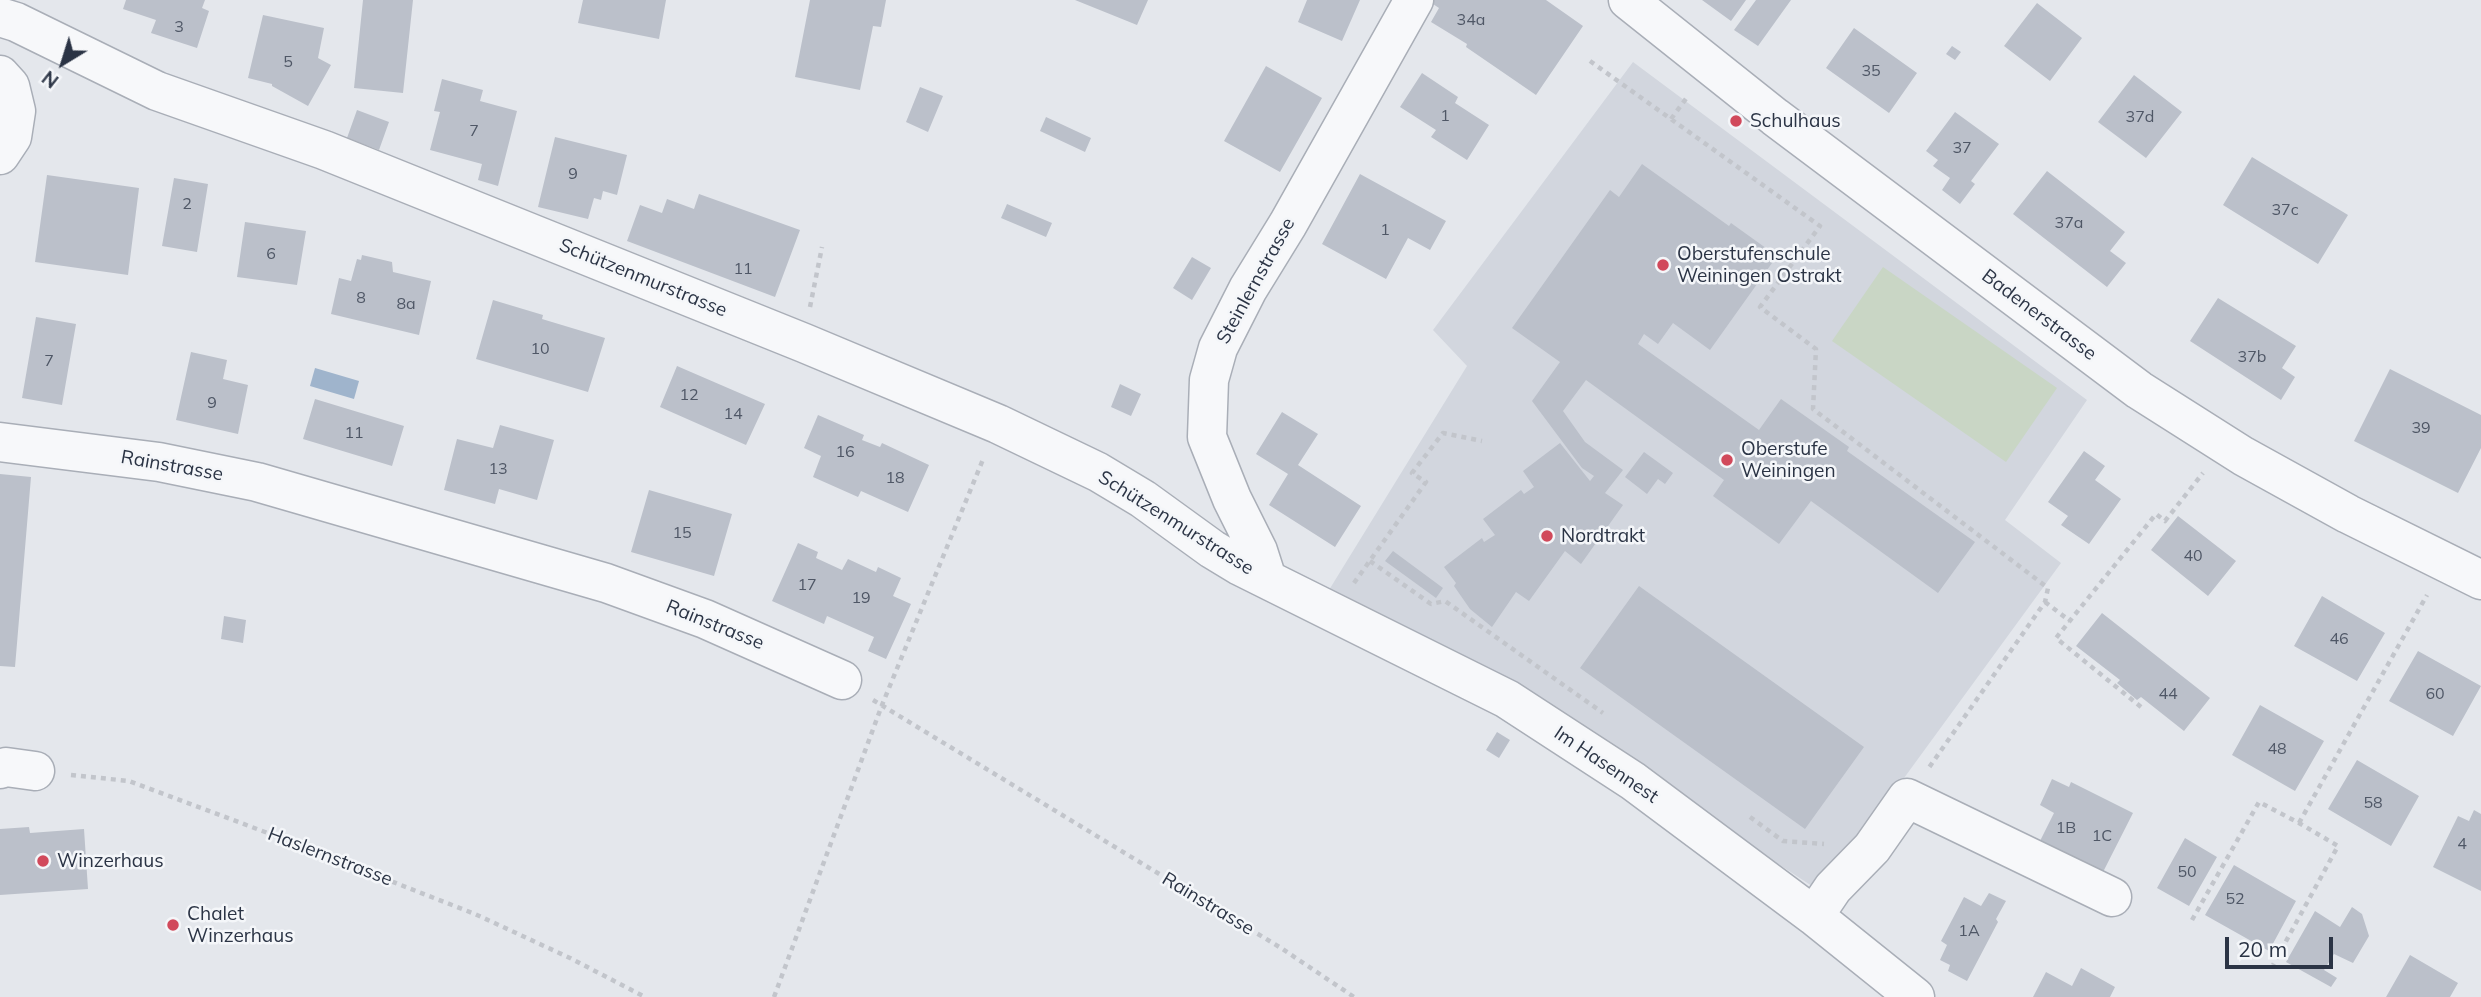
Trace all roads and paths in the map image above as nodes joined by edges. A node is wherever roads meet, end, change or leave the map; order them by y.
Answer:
1 (1414, 0) edge
2 (1629, 0) edge
3 (0, 17) edge
4 (1590, 61) dead end
5 (0, 75) edge
6 (1688, 95) dead end
7 (1671, 119) junction
8 (0, 155) edge
9 (822, 247) dead end
10 (804, 343) junction
11 (998, 424) junction
12 (1482, 441) dead end
13 (0, 442) edge
14 (2222, 443) junction
15 (1370, 561) junction
16 (2445, 562) junction
17 (1267, 579) junction
18 (2481, 580) edge
19 (1349, 590) dead end
20 (2045, 602) junction
21 (2070, 621) junction
22 (842, 680) joint
23 (881, 705) junction
24 (2141, 707) dead end
25 (1614, 720) dead end
26 (18, 770) edge
27 (1907, 798) junction
28 (1749, 817) dead end
29 (2299, 823) junction
30 (1872, 848) junction
31 (2112, 897) dead end
32 (1814, 916) junction
33 (2192, 919) dead end
34 (2273, 965) dead end
35 (645, 997) edge
36 (774, 997) edge
37 (1354, 997) edge
38 (1915, 997) edge

1 - 17 street, Steinlernstrasse
2 - 14 street, Badenerstrasse
3 - 10 street, Schützenmurstrasse
4 - 7 path
5 - 8 street
6 - 7 path
7 - 20 path
9 - 10 path
10 - 11 street, Schützenmurstrasse
11 - 17 street, Schützenmurstrasse
11 - 23 path
12 - 15 path
13 - 22 street, Rainstrasse
14 - 16 street, Badenerstrasse
14 - 21 path
15 - 19 path
15 - 25 path
16 - 18 street, Badenerstrasse
16 - 29 path
17 - 32 street, Im Hasennest
20 - 21 path
20 - 27 path
21 - 24 path
22 - 23 path, Rainstrasse
23 - 36 path
23 - 37 path, Rainstrasse
26 - 35 path, Haslernstrasse
27 - 30 street
27 - 31 street
28 - 30 path
29 - 33 path
29 - 34 path
30 - 32 street
32 - 38 street, Im Hasennest

